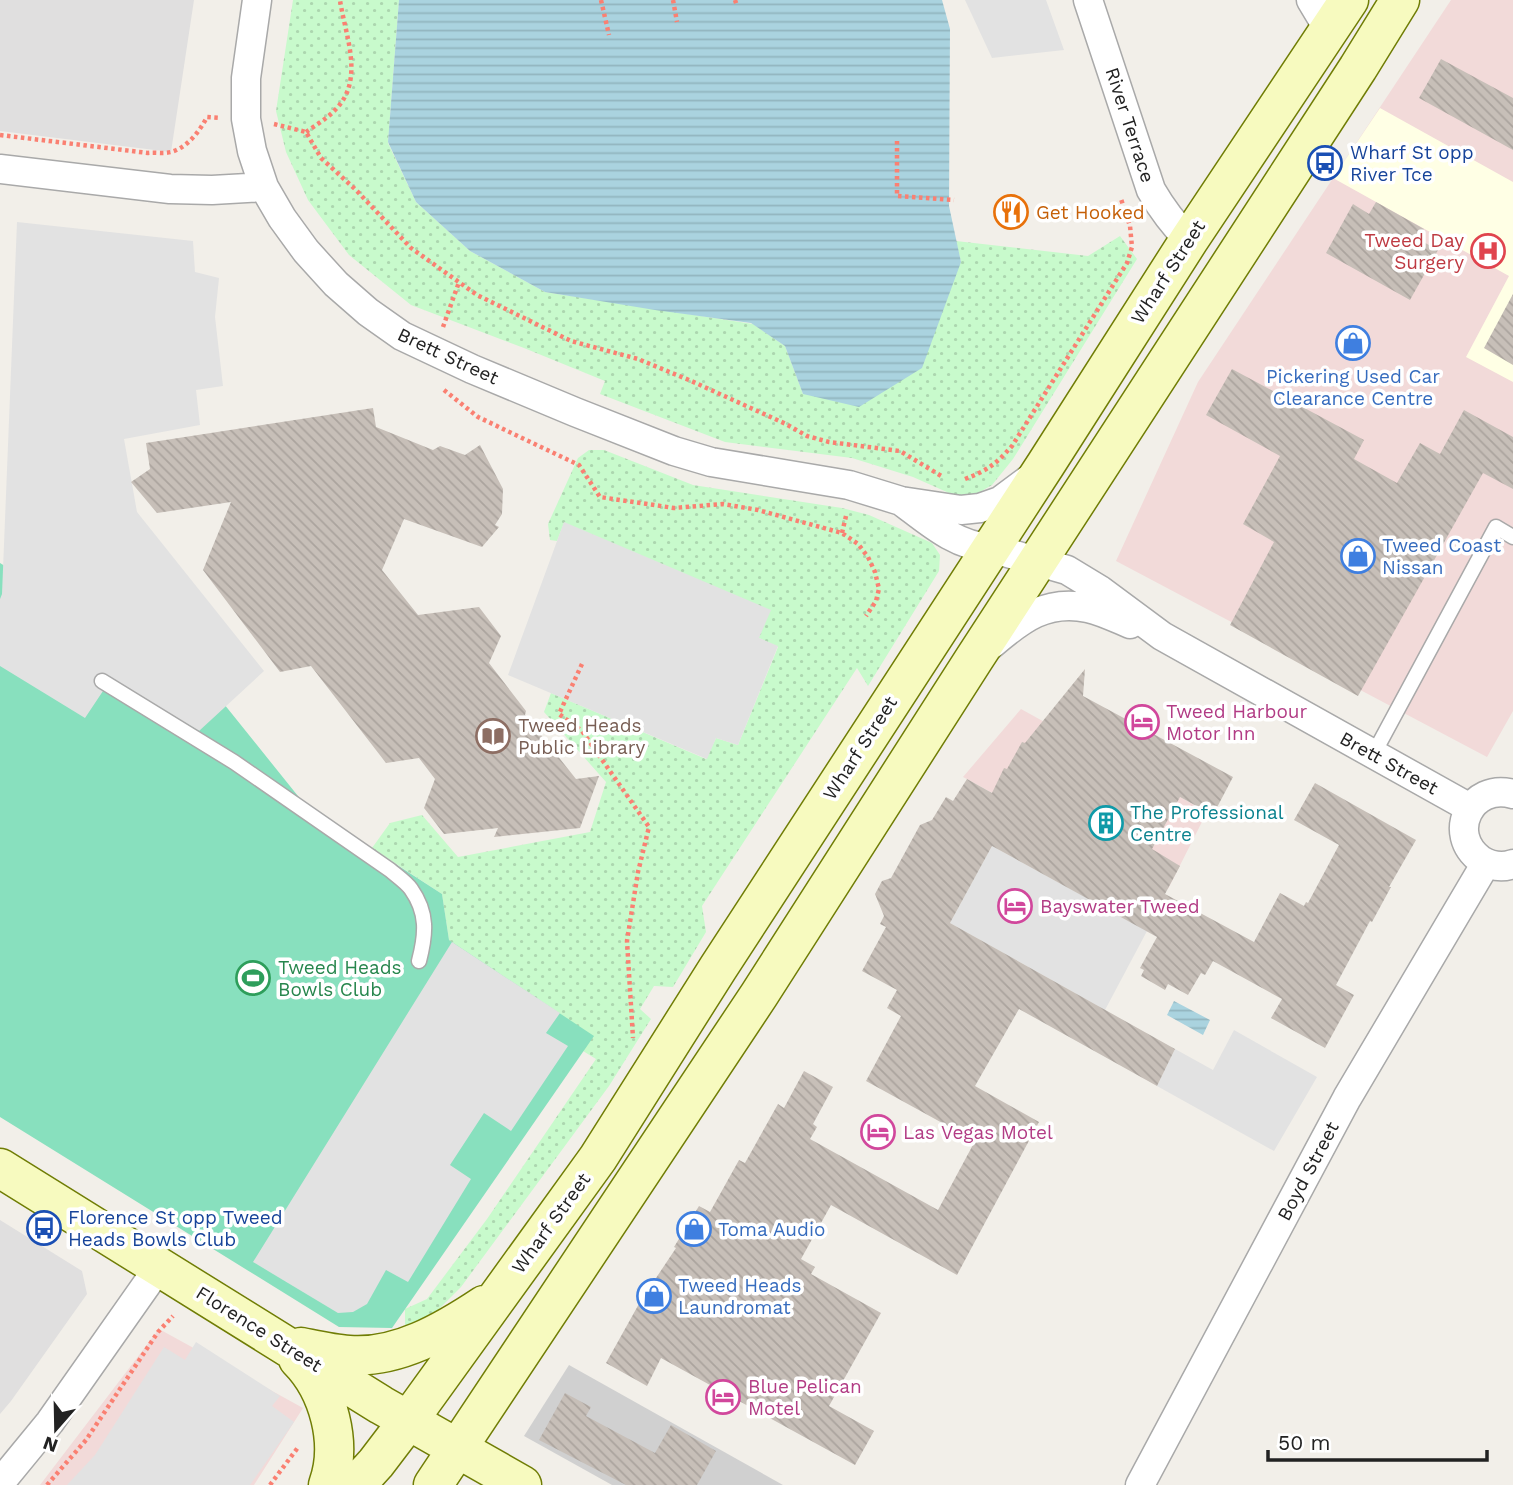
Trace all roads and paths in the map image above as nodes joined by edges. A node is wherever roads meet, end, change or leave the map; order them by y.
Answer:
1 (257, 0) edge
2 (340, 0) edge
3 (601, 0) edge
4 (673, 0) edge
5 (1088, 0) edge
6 (1399, 0) edge
7 (1330, 10) edge
8 (677, 22) dead end
9 (609, 35) dead end
10 (246, 119) junction
11 (306, 132) junction
12 (0, 135) edge
13 (897, 141) dead end
14 (0, 169) edge
15 (264, 187) junction
16 (1117, 188) dead end
17 (954, 200) dead end
18 (1189, 240) junction
19 (459, 282) junction
20 (442, 332) dead end
21 (437, 384) dead end
22 (1046, 464) junction
23 (951, 479) dead end
24 (961, 481) dead end
25 (901, 501) junction
26 (846, 516) dead end
27 (842, 533) junction
28 (1513, 537) edge
29 (990, 548) junction
30 (1038, 561) junction
31 (866, 616) dead end
32 (1162, 636) junction
33 (974, 659) junction
34 (582, 664) dead end
35 (102, 681) dead end
36 (1373, 755) junction
37 (1513, 794) edge
38 (1470, 808) junction
39 (1499, 864) edge
40 (419, 961) dead end
41 (633, 1039) dead end
42 (0, 1168) edge
43 (159, 1267) junction
44 (499, 1295) junction
45 (180, 1321) dead end
46 (281, 1343) junction
47 (408, 1421) junction
48 (300, 1443) dead end
49 (458, 1449) junction
50 (0, 1483) edge
51 (47, 1485) edge
52 (271, 1485) edge
53 (328, 1485) edge
54 (356, 1485) edge
55 (433, 1485) edge
56 (522, 1485) edge
57 (1140, 1485) edge

1 - 10 street, Brett Street
2 - 11 path
3 - 9 path
4 - 8 path
5 - 18 street, River Terrace
6 - 30 main road
7 - 18 main road, Wharf Street
10 - 11 path
10 - 12 path
10 - 15 street, Brett Street
11 - 19 path
13 - 17 path
14 - 15 street
15 - 25 street, Brett Street
16 - 24 path
18 - 22 main road, Wharf Street
19 - 20 path
19 - 23 path
21 - 27 path
22 - 25 street, Brett Street
22 - 29 main road, Wharf Street
25 - 29 street, Brett Street
26 - 27 path
27 - 31 path
28 - 36 lane
29 - 30 street, Brett Street
29 - 44 main road, Wharf Street
30 - 32 street, Brett Street
30 - 33 main road
32 - 33 street, Brett Street
32 - 36 street, Brett Street
33 - 49 main road
34 - 41 path
35 - 40 lane
36 - 38 street, Brett Street
37 - 38 street
38 - 39 street
39 - 57 street, Boyd Street
42 - 43 main road, Florence Street
43 - 46 main road, Florence Street
43 - 50 street
44 - 46 main road
44 - 47 main road, Wharf Street
45 - 51 path
46 - 47 main road, Florence Street
46 - 53 main road
47 - 49 main road, Florence Street
47 - 54 main road, Wharf Street
48 - 52 path
49 - 55 main road
49 - 56 main road, Florence Street

